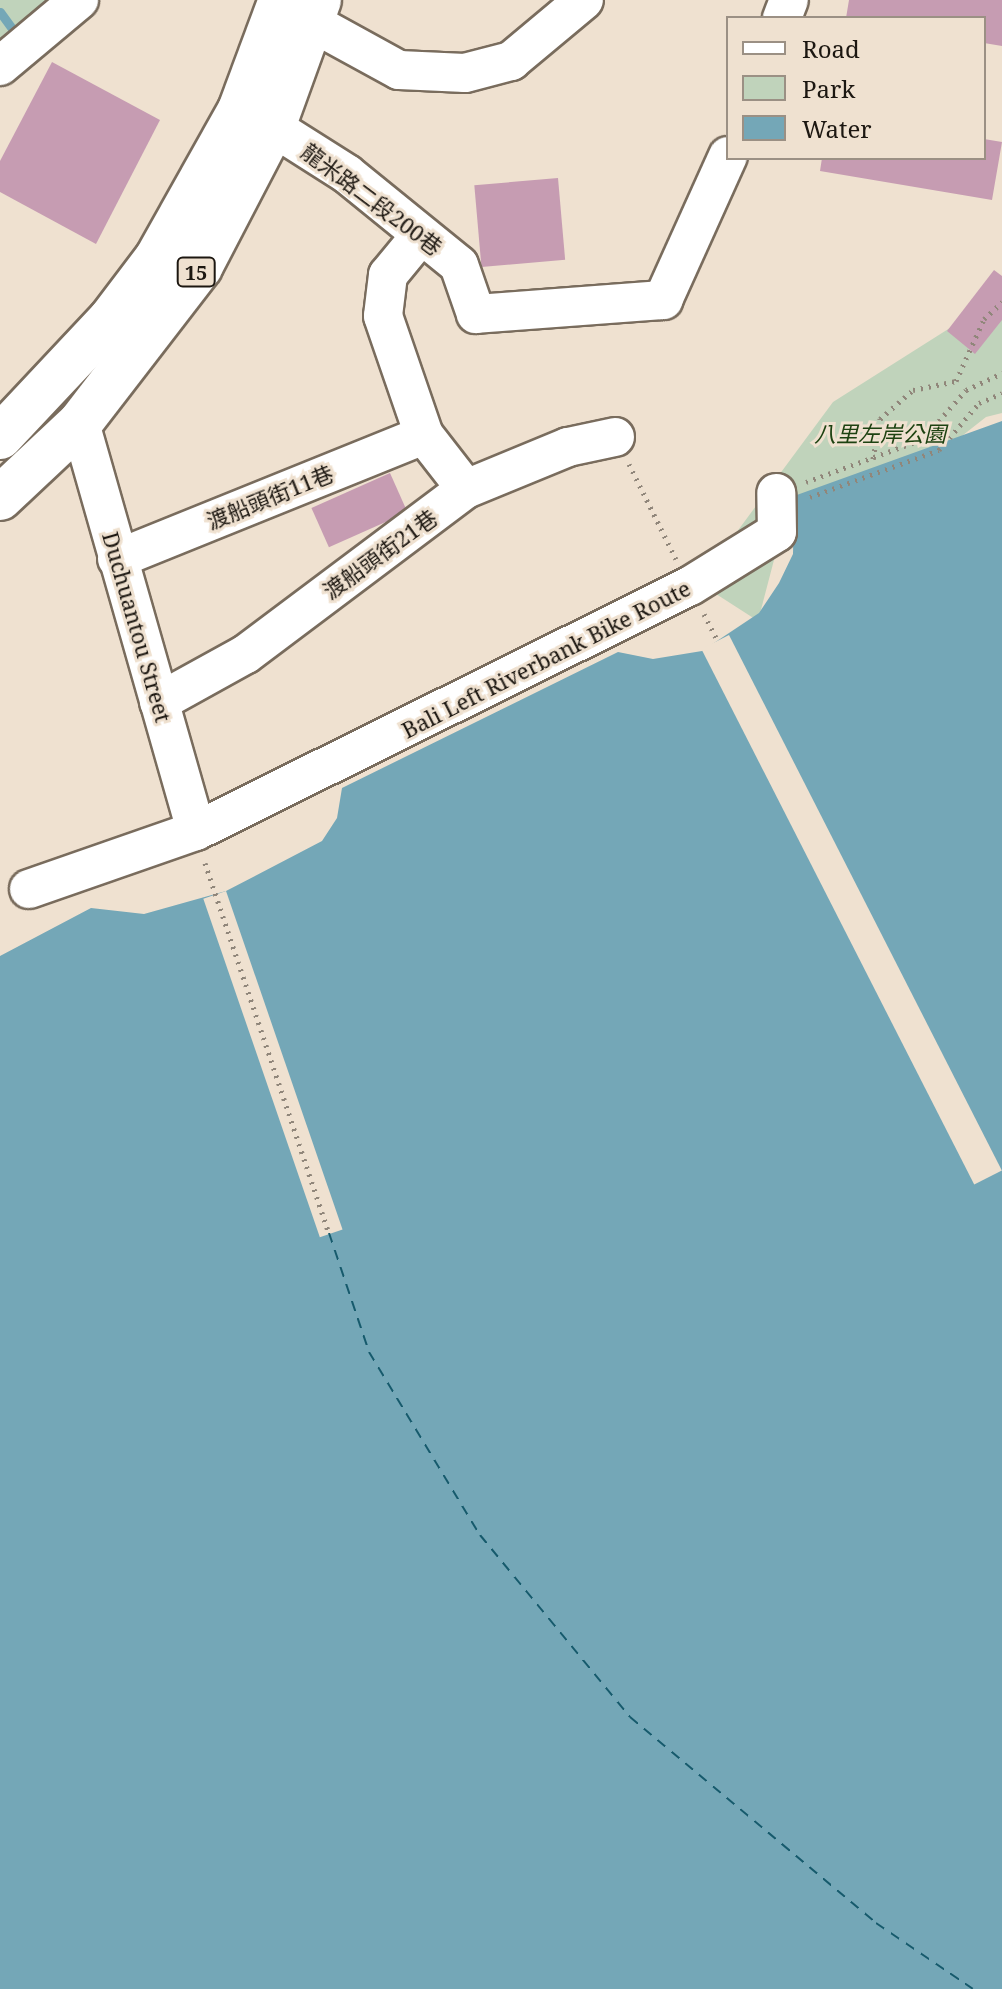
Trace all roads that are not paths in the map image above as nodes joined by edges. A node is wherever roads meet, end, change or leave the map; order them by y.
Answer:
1 (79, 0) edge
2 (584, 0) edge
3 (304, 8) edge
4 (0, 66) edge
5 (273, 127) junction
6 (726, 160) edge
7 (421, 235) junction
8 (80, 423) junction
9 (424, 435) junction
10 (0, 437) edge
11 (615, 437) road end
12 (466, 489) junction
13 (0, 498) edge
14 (776, 502) road end
15 (117, 559) junction
16 (159, 702) junction
17 (196, 831) junction
18 (29, 889) dead end

1 - 4 street
2 - 3 street
3 - 5 main road, 15
3 - 10 main road, 15
5 - 7 street, 龍米路二段200巷
5 - 8 main road, 15
6 - 7 street, 龍米路二段200巷
7 - 9 street
8 - 13 main road, 15
8 - 15 street, Duchuantou Street
9 - 12 street
9 - 15 street, 渡船頭街11巷
11 - 12 street, 渡船頭街21巷
12 - 16 street, 渡船頭街21巷
14 - 17 street, Bali Left Riverbank Bike Route
15 - 16 street, Duchuantou Street
16 - 17 street, Duchuantou Street
17 - 18 street, Bali Left Riverbank Bike Route

